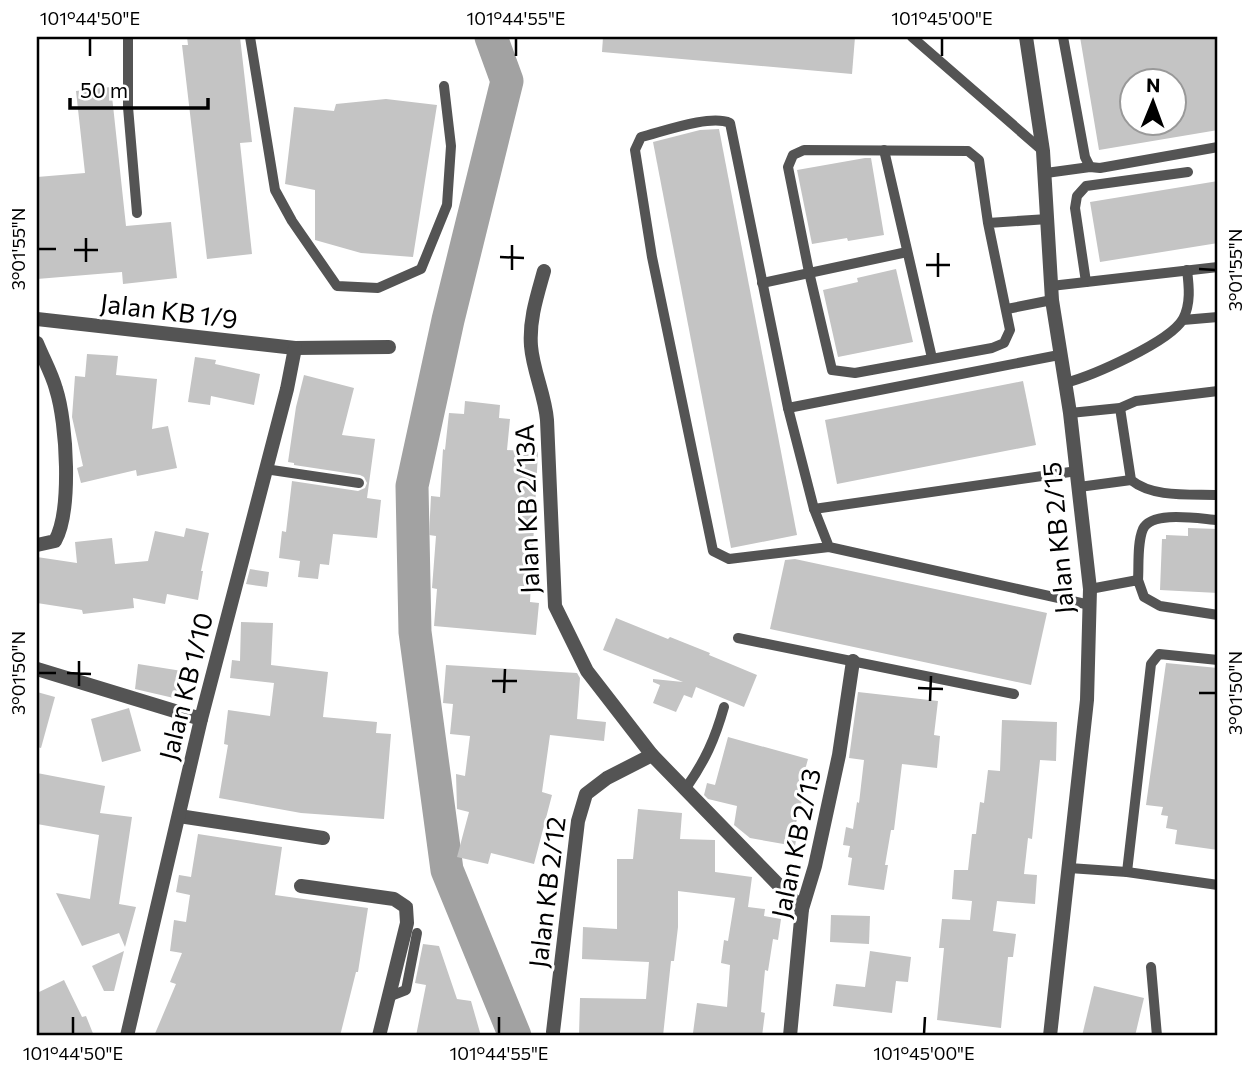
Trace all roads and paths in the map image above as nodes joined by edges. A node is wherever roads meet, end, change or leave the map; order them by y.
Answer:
1 (128, 37) edge
2 (250, 37) edge
3 (912, 37) edge
4 (1026, 37) edge
5 (1063, 37) edge
6 (444, 86) dead end
7 (1218, 147) edge
8 (884, 150) junction
9 (1043, 151) junction
10 (1090, 167) junction
11 (1188, 172) dead end
12 (1046, 173) junction
13 (137, 213) dead end
14 (1048, 219) junction
15 (988, 223) junction
16 (908, 252) junction
17 (1218, 267) edge
18 (544, 271) dead end
19 (1188, 271) junction
20 (809, 272) junction
21 (1086, 282) junction
22 (762, 283) junction
23 (1051, 293) junction
24 (1007, 309) junction
25 (1218, 317) edge
26 (37, 319) edge
27 (1183, 320) junction
28 (37, 343) edge
29 (389, 347) dead end
30 (295, 348) junction
31 (1059, 355) junction
32 (932, 358) junction
33 (1065, 383) junction
34 (1218, 391) edge
35 (788, 408) junction
36 (1120, 408) junction
37 (1070, 413) junction
38 (265, 469) junction
39 (1077, 471) junction
40 (1131, 480) junction
41 (359, 483) dead end
42 (1079, 487) junction
43 (1218, 495) edge
44 (814, 509) junction
45 (1218, 520) edge
46 (37, 545) edge
47 (829, 547) junction
48 (1138, 580) junction
49 (1090, 589) junction
50 (1090, 605) junction
51 (1218, 615) edge
52 (738, 638) dead end
53 (1218, 660) edge
54 (853, 661) junction
55 (37, 669) edge
56 (1014, 694) dead end
57 (724, 707) dead end
58 (201, 719) junction
59 (652, 755) junction
60 (686, 788) junction
61 (179, 816) junction
62 (323, 838) dead end
63 (1069, 868) junction
64 (1127, 872) junction
65 (1218, 885) edge
66 (301, 886) dead end
67 (802, 909) junction
68 (1151, 967) dead end
69 (553, 1032) dead end
70 (127, 1036) edge
71 (379, 1036) edge
72 (790, 1036) edge
73 (1050, 1036) edge
74 (1157, 1036) edge

1 - 13 lane
2 - 6 lane
3 - 9 lane
4 - 9 street, Jalan KB 2/15
5 - 10 lane
7 - 10 lane
8 - 15 lane
8 - 16 lane
8 - 20 lane
9 - 12 street, Jalan KB 2/15
10 - 12 lane
11 - 21 lane
12 - 14 street, Jalan KB 2/15
14 - 15 lane
14 - 23 street, Jalan KB 2/15
15 - 24 lane
16 - 20 lane
16 - 32 lane
17 - 19 lane
18 - 59 street, Jalan KB 2/13A
19 - 21 lane
19 - 27 lane
20 - 22 lane
20 - 32 lane
21 - 23 lane
22 - 35 lane
22 - 47 lane
23 - 24 lane
23 - 31 street, Jalan KB 2/15
24 - 32 lane
25 - 27 lane
26 - 30 street, Jalan KB 1/9
27 - 33 lane
28 - 46 street
29 - 30 street, Jalan KB 1/9
30 - 38 street, Jalan KB 1/10
31 - 33 street, Jalan KB 2/15
31 - 35 lane
33 - 37 street, Jalan KB 2/15
34 - 36 lane
35 - 44 lane
36 - 37 lane
36 - 40 lane
37 - 39 street, Jalan KB 2/15
38 - 41 lane
38 - 58 street, Jalan KB 1/10
39 - 42 street, Jalan KB 2/15
39 - 44 lane
40 - 42 lane
40 - 43 lane
42 - 49 street, Jalan KB 2/15
44 - 47 lane
45 - 48 lane
47 - 50 lane
48 - 49 lane
48 - 51 lane
49 - 50 street, Jalan KB 2/15
50 - 63 street, Jalan KB 2/15
52 - 54 lane
53 - 64 lane
54 - 56 lane
54 - 67 street, Jalan KB 2/13
55 - 58 street
57 - 60 lane
58 - 61 street, Jalan KB 1/10
59 - 60 street, Jalan KB 2/13A
59 - 69 street, Jalan KB 2/12
60 - 67 street, Jalan KB 2/13A
61 - 62 street
61 - 70 street, Jalan KB 1/10
63 - 64 lane
63 - 73 street, Jalan KB 2/15
64 - 65 lane
66 - 71 street
67 - 72 street, Jalan KB 2/13
68 - 74 lane

